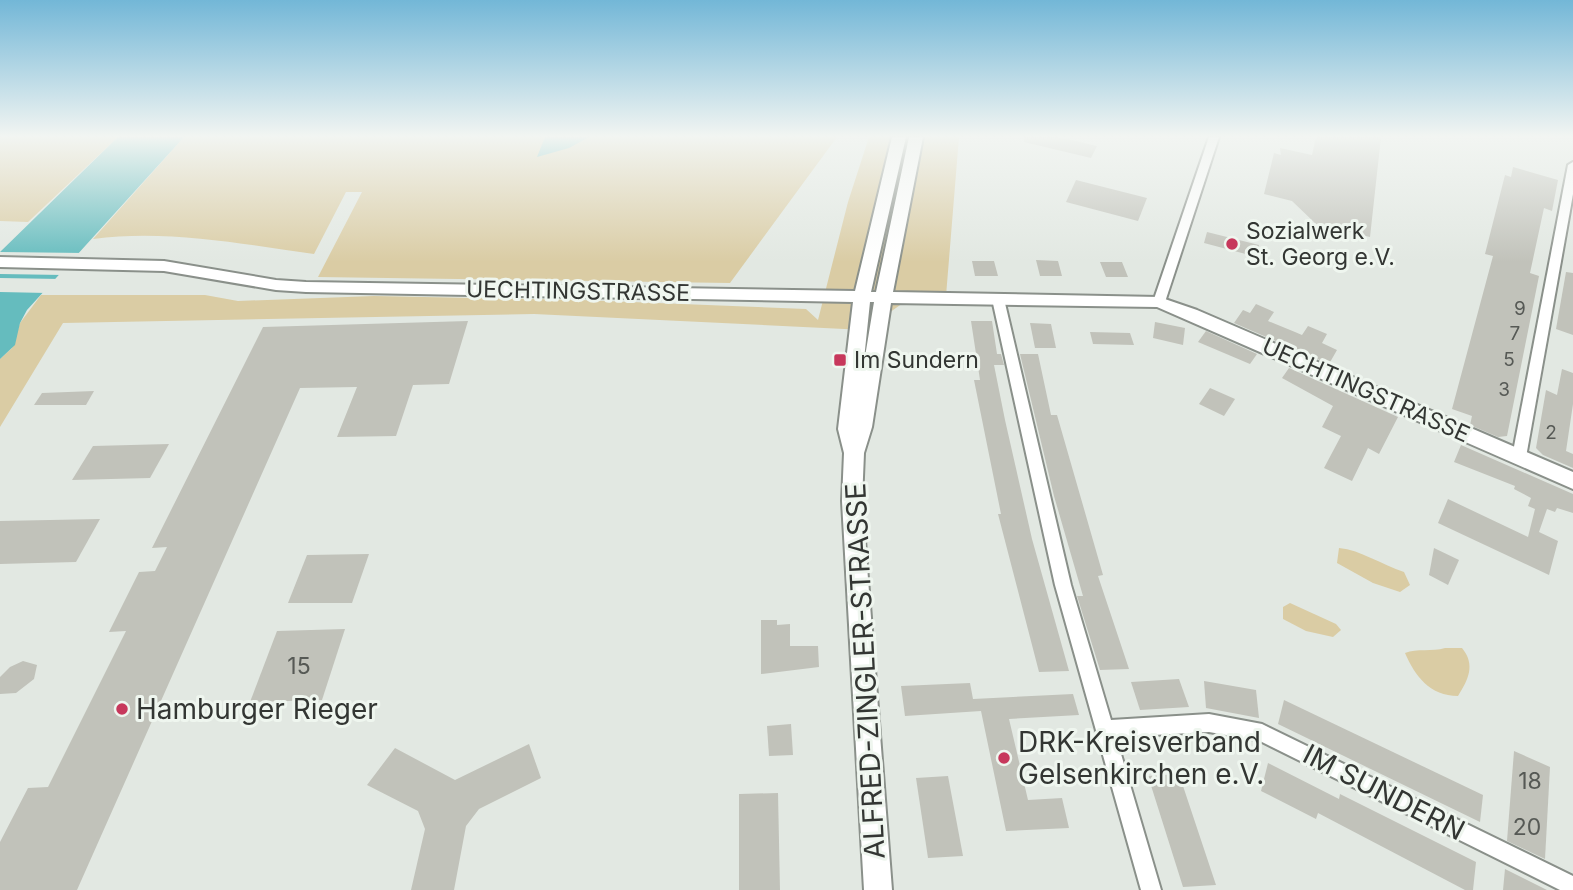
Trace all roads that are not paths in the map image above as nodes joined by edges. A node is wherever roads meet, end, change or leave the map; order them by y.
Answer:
1 (889, 179) edge
2 (908, 179) edge
3 (1200, 179) edge
4 (1570, 179) edge
5 (0, 262) edge
6 (862, 296) junction
7 (885, 296) junction
8 (998, 299) junction
9 (1159, 302) junction
10 (854, 453) junction
11 (1519, 457) junction
12 (1573, 481) edge
13 (1104, 729) junction
14 (1573, 886) edge
15 (878, 890) edge
16 (1151, 890) edge

1 - 6 main road, ALFRED-ZINGLER-STRASSE
2 - 7 main road, ALFRED-ZINGLER-STRASSE
3 - 9 street
4 - 11 street
5 - 6 main road, UECHTINGSTRASSE
6 - 7 main road, UECHTINGSTRASSE
6 - 10 main road, ALFRED-ZINGLER-STRASSE
7 - 8 main road, UECHTINGSTRASSE
7 - 10 main road, ALFRED-ZINGLER-STRASSE
8 - 9 main road, UECHTINGSTRASSE
8 - 13 street
9 - 11 main road, UECHTINGSTRASSE
10 - 15 main road, ALFRED-ZINGLER-STRASSE
11 - 12 main road, UECHTINGSTRASSE
13 - 14 street, IM SUNDERN
13 - 16 street

